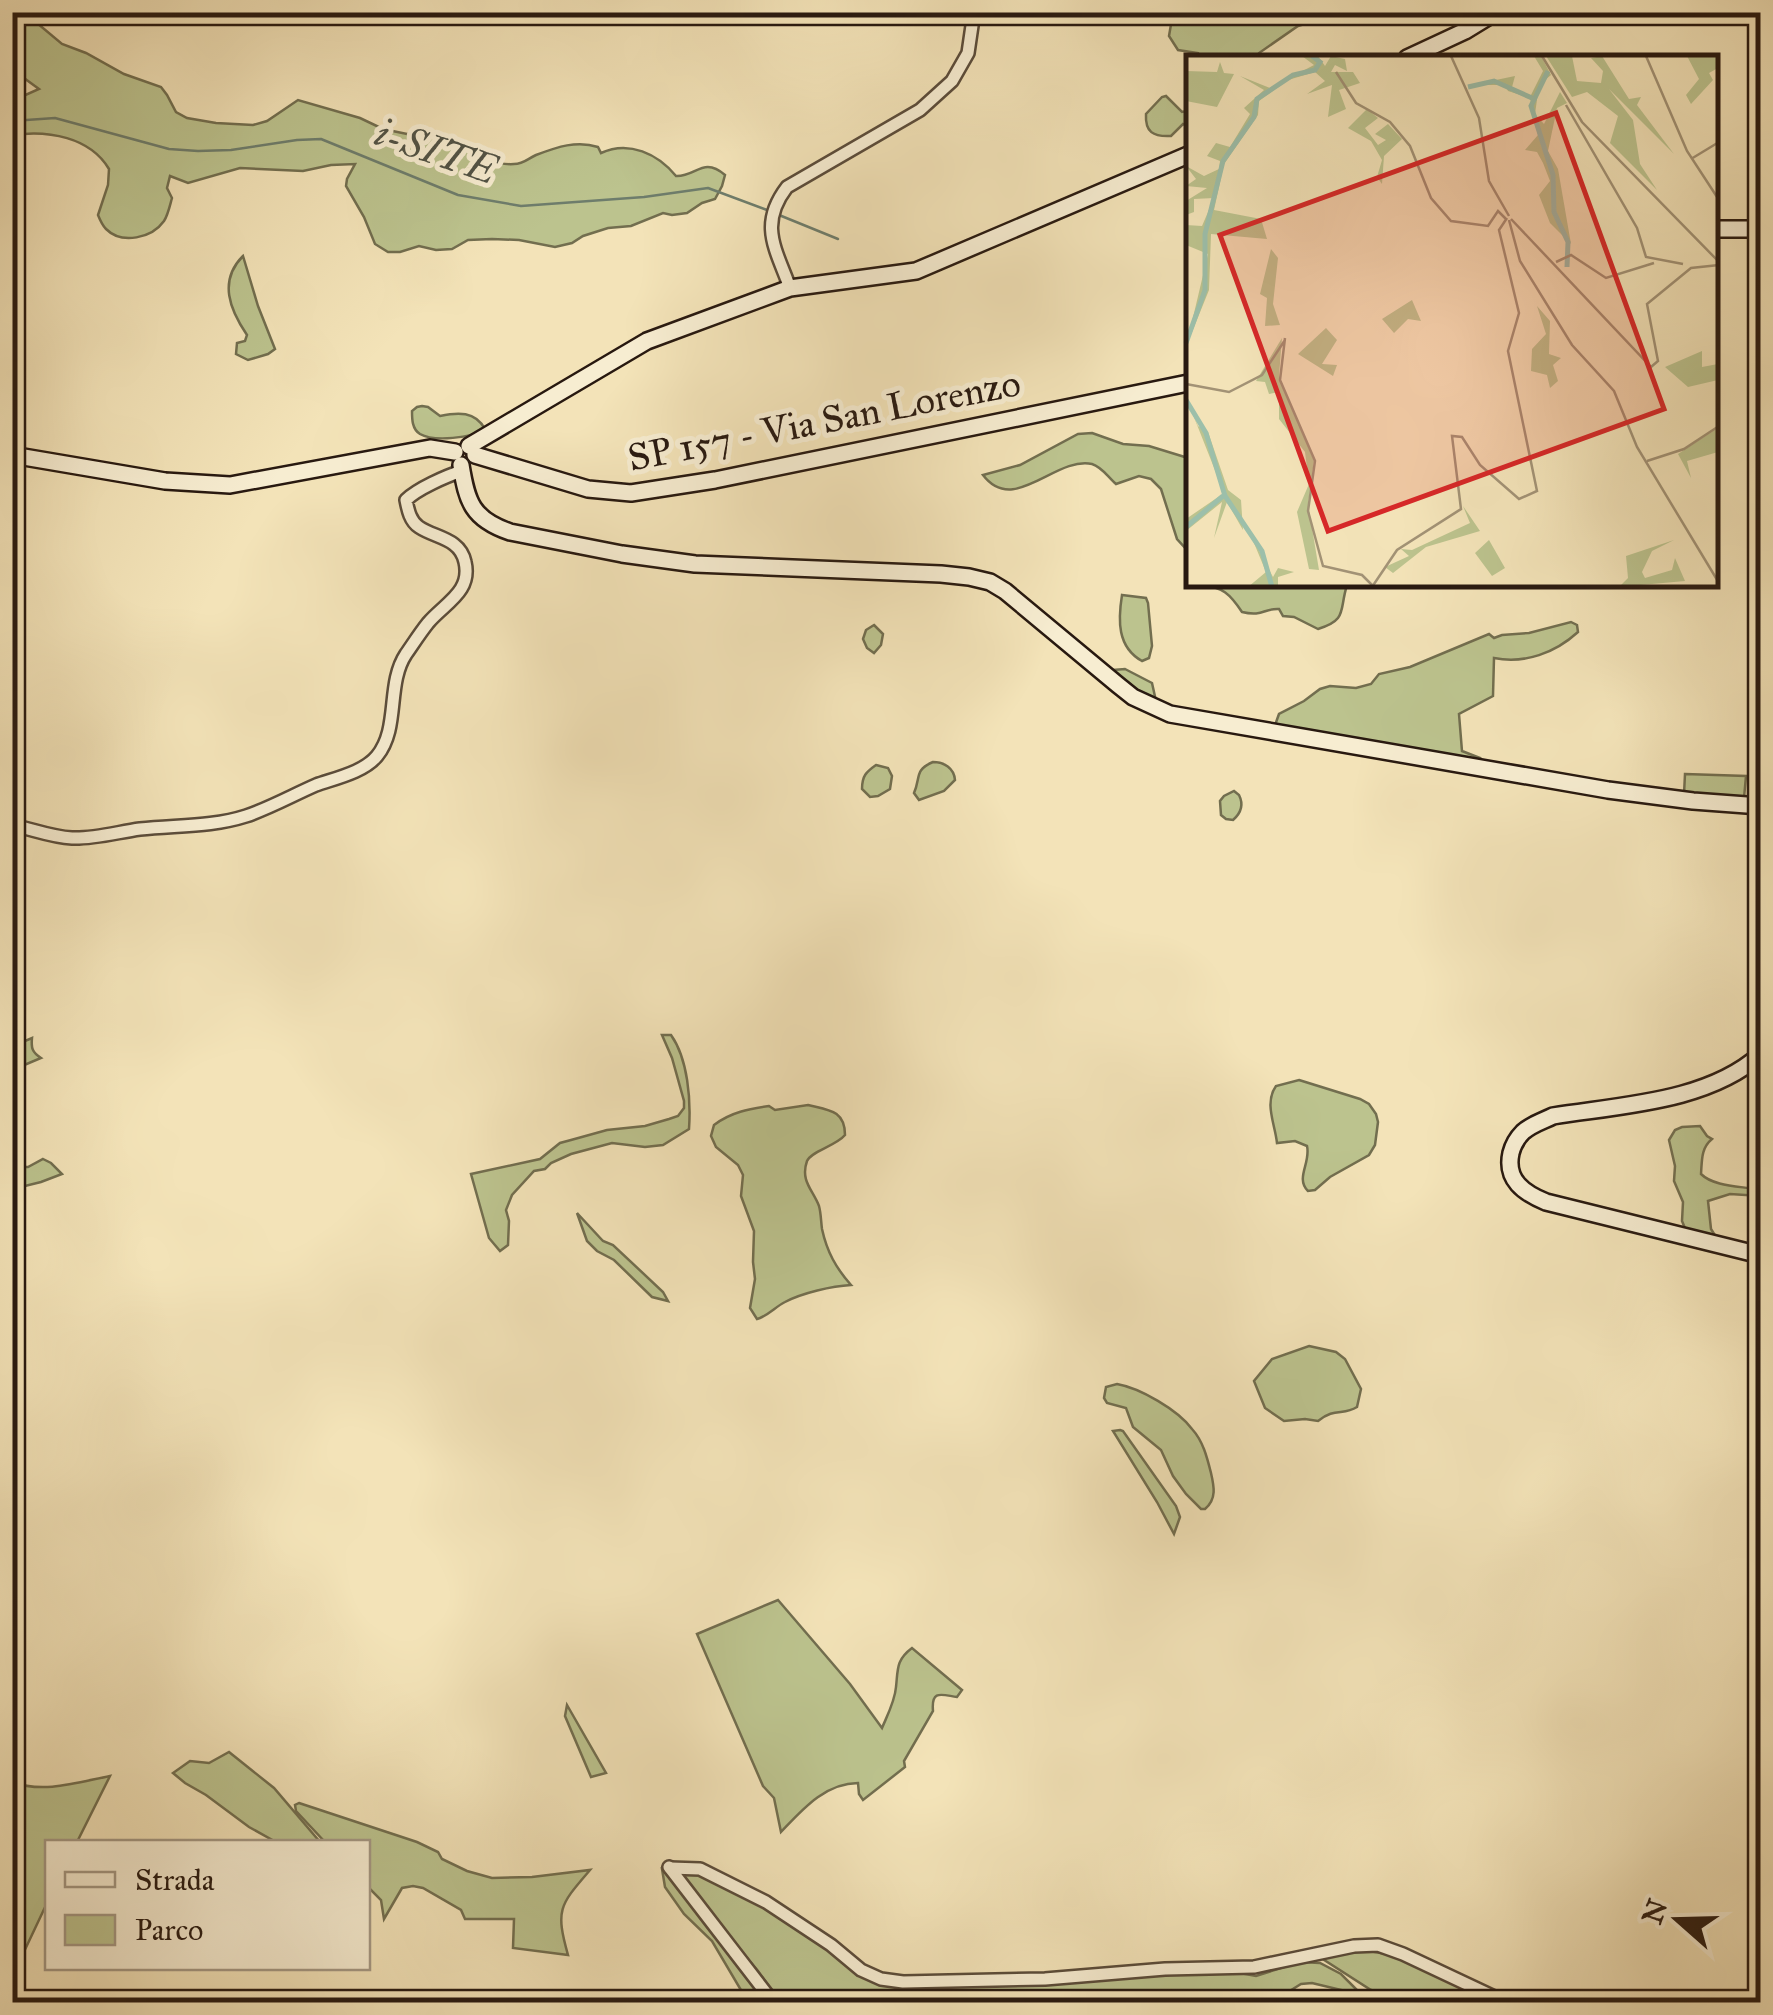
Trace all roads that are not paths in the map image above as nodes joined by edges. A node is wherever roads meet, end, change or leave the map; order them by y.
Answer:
1 (974, 12) edge
2 (1496, 12) edge
3 (1413, 55) edge
4 (1186, 156) edge
5 (1718, 229) edge
6 (1760, 229) edge
7 (790, 288) junction
8 (1186, 383) edge
9 (12, 455) edge
10 (464, 458) junction
11 (1760, 806) edge
12 (12, 825) edge
13 (1760, 1055) edge
14 (1760, 1256) edge
15 (773, 2002) edge
16 (1505, 2002) edge

1 - 7 street
2 - 3 street
4 - 7 street
5 - 6 street
7 - 10 street
8 - 10 street, SP 157 - Via San Lorenzo
9 - 10 street, SP 157 - Via San Lorenzo
10 - 11 street
10 - 12 street
13 - 14 street
15 - 16 street

